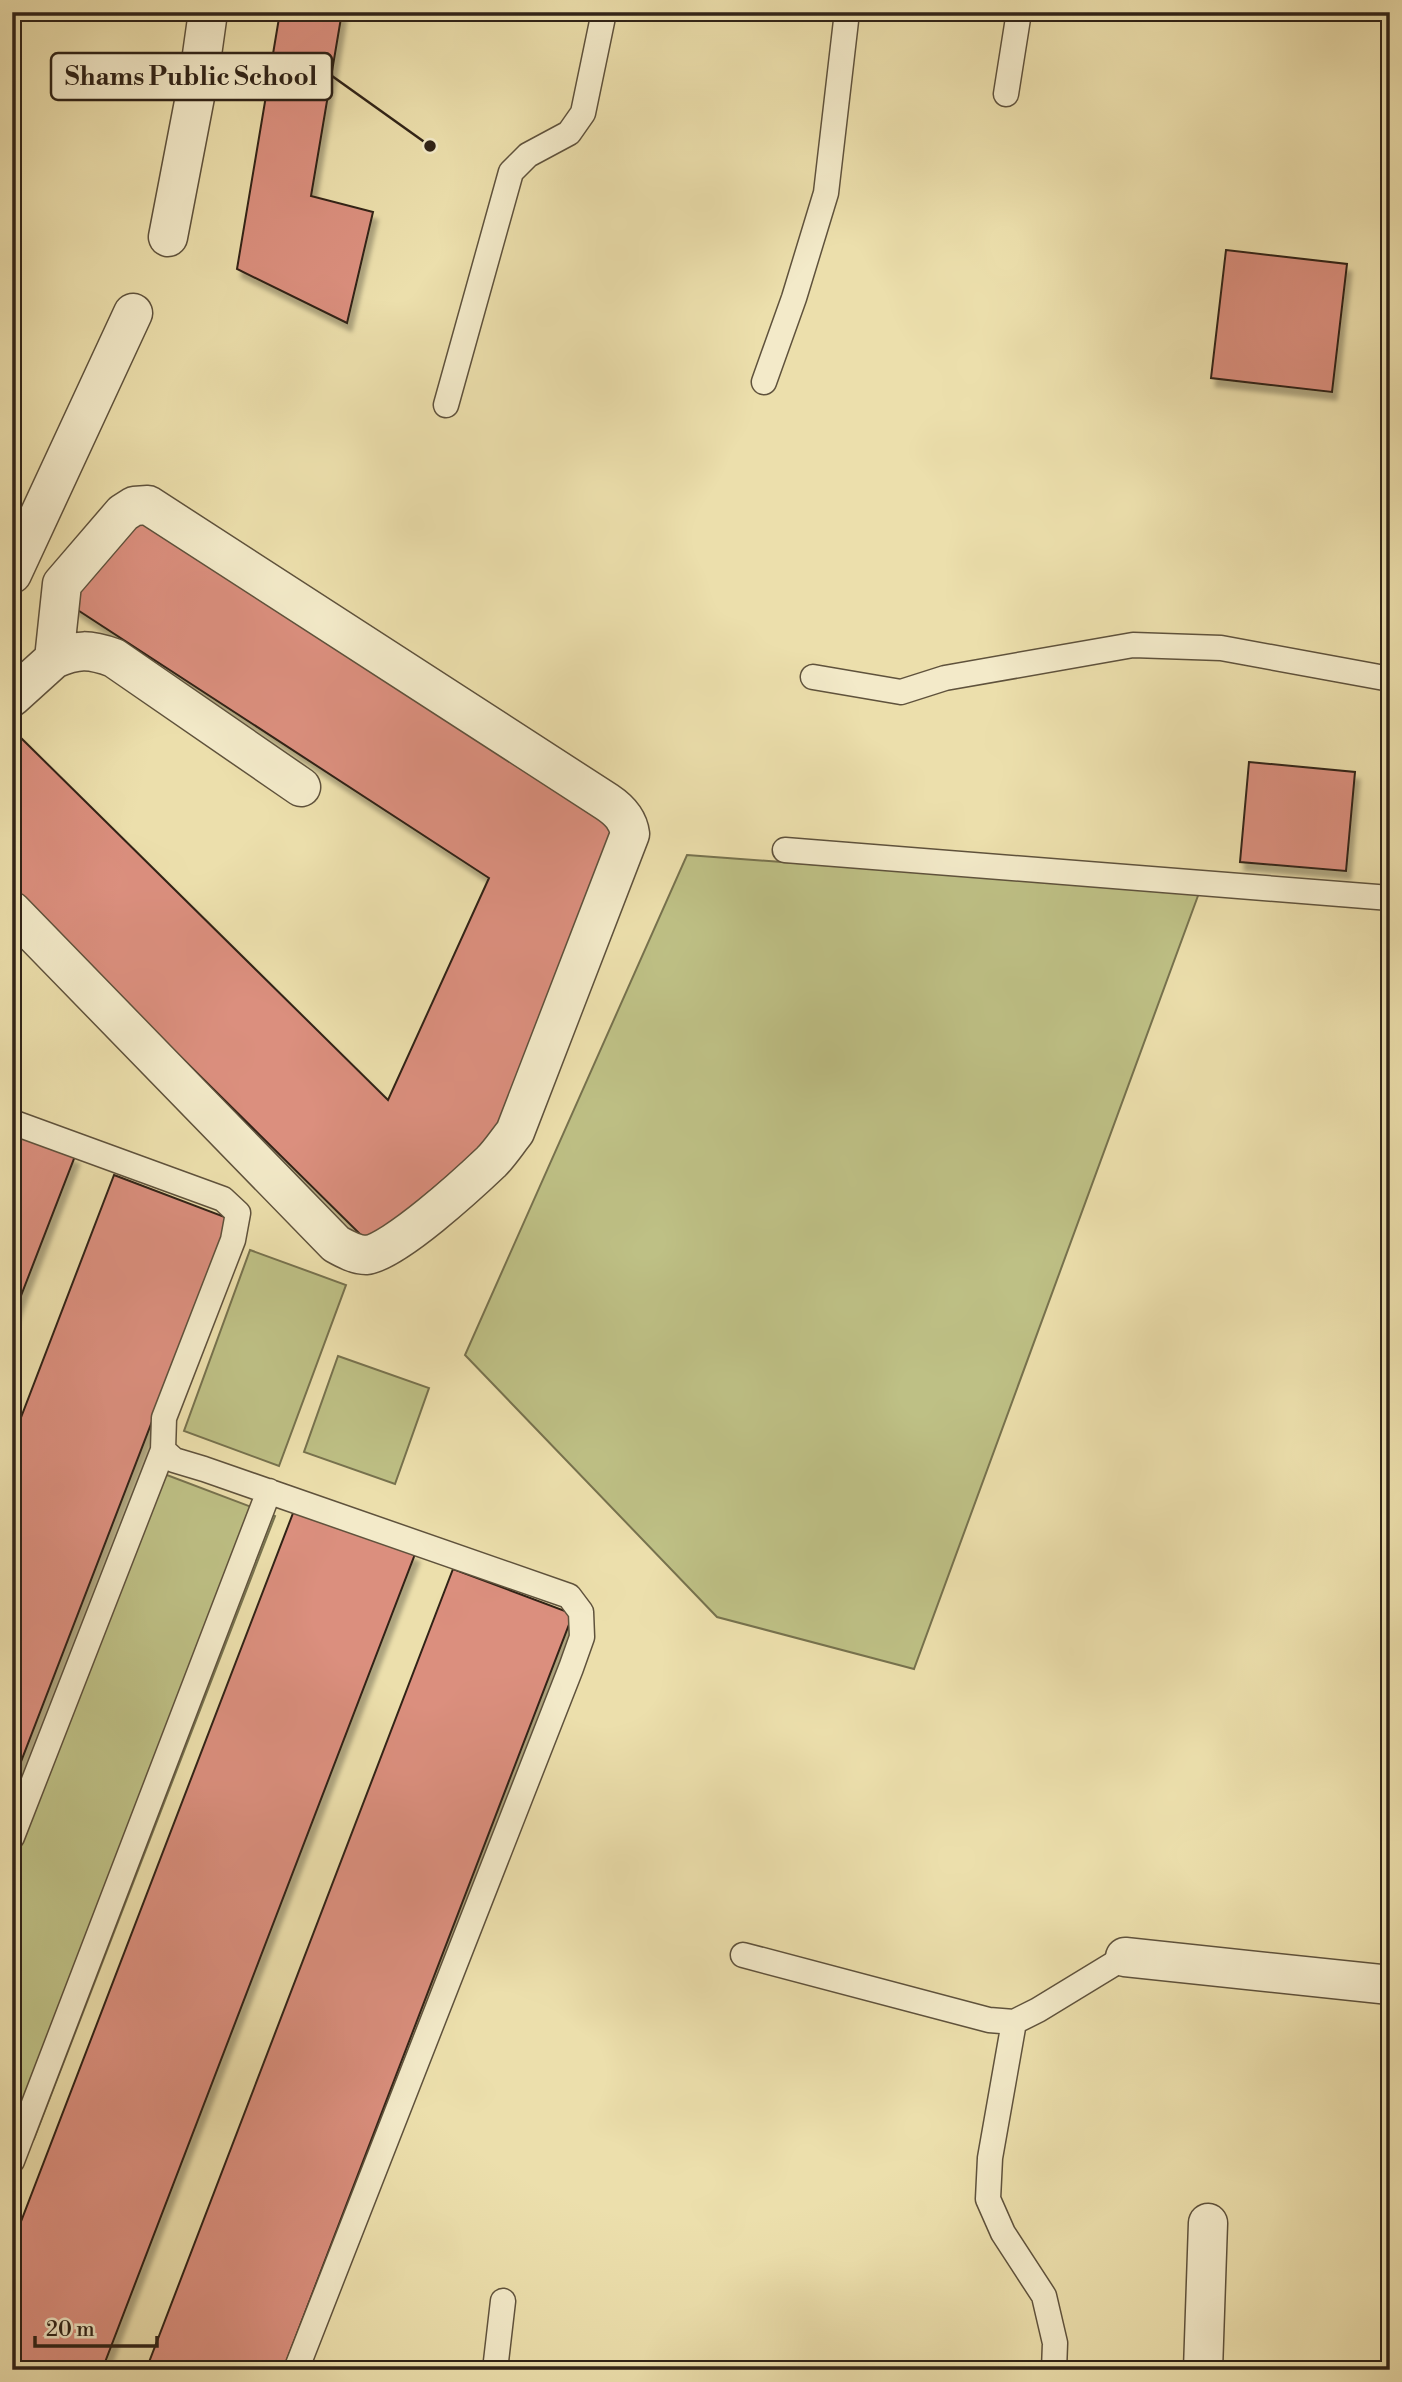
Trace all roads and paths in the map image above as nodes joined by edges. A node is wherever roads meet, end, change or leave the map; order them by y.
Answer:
1 (208, 12) edge
2 (604, 12) edge
3 (847, 12) edge
4 (1019, 12) edge
5 (1006, 94) dead end
6 (168, 237) dead end
7 (134, 313) dead end
8 (764, 382) dead end
9 (446, 405) dead end
10 (12, 575) edge
11 (54, 659) junction
12 (813, 677) dead end
13 (1390, 679) edge
14 (12, 697) edge
15 (301, 787) dead end
16 (785, 850) dead end
17 (1390, 898) edge
18 (12, 911) edge
19 (12, 1122) edge
20 (163, 1450) junction
21 (269, 1491) junction
22 (12, 1837) edge
23 (743, 1955) dead end
24 (1125, 1956) joint
25 (1390, 1985) edge
26 (1014, 2022) junction
27 (12, 2161) edge
28 (1209, 2223) dead end
29 (503, 2301) dead end
30 (296, 2370) edge
31 (495, 2370) edge
32 (1054, 2370) edge
33 (1203, 2370) edge

1 - 6 street
2 - 9 lane
3 - 8 lane
4 - 5 lane
7 - 10 street
11 - 14 street
11 - 15 street
11 - 18 street
12 - 13 lane
16 - 17 lane
19 - 20 lane
20 - 21 lane
20 - 22 lane
21 - 27 lane
21 - 30 lane
23 - 26 lane
24 - 25 street
24 - 26 lane
26 - 32 lane
28 - 33 street
29 - 31 lane

